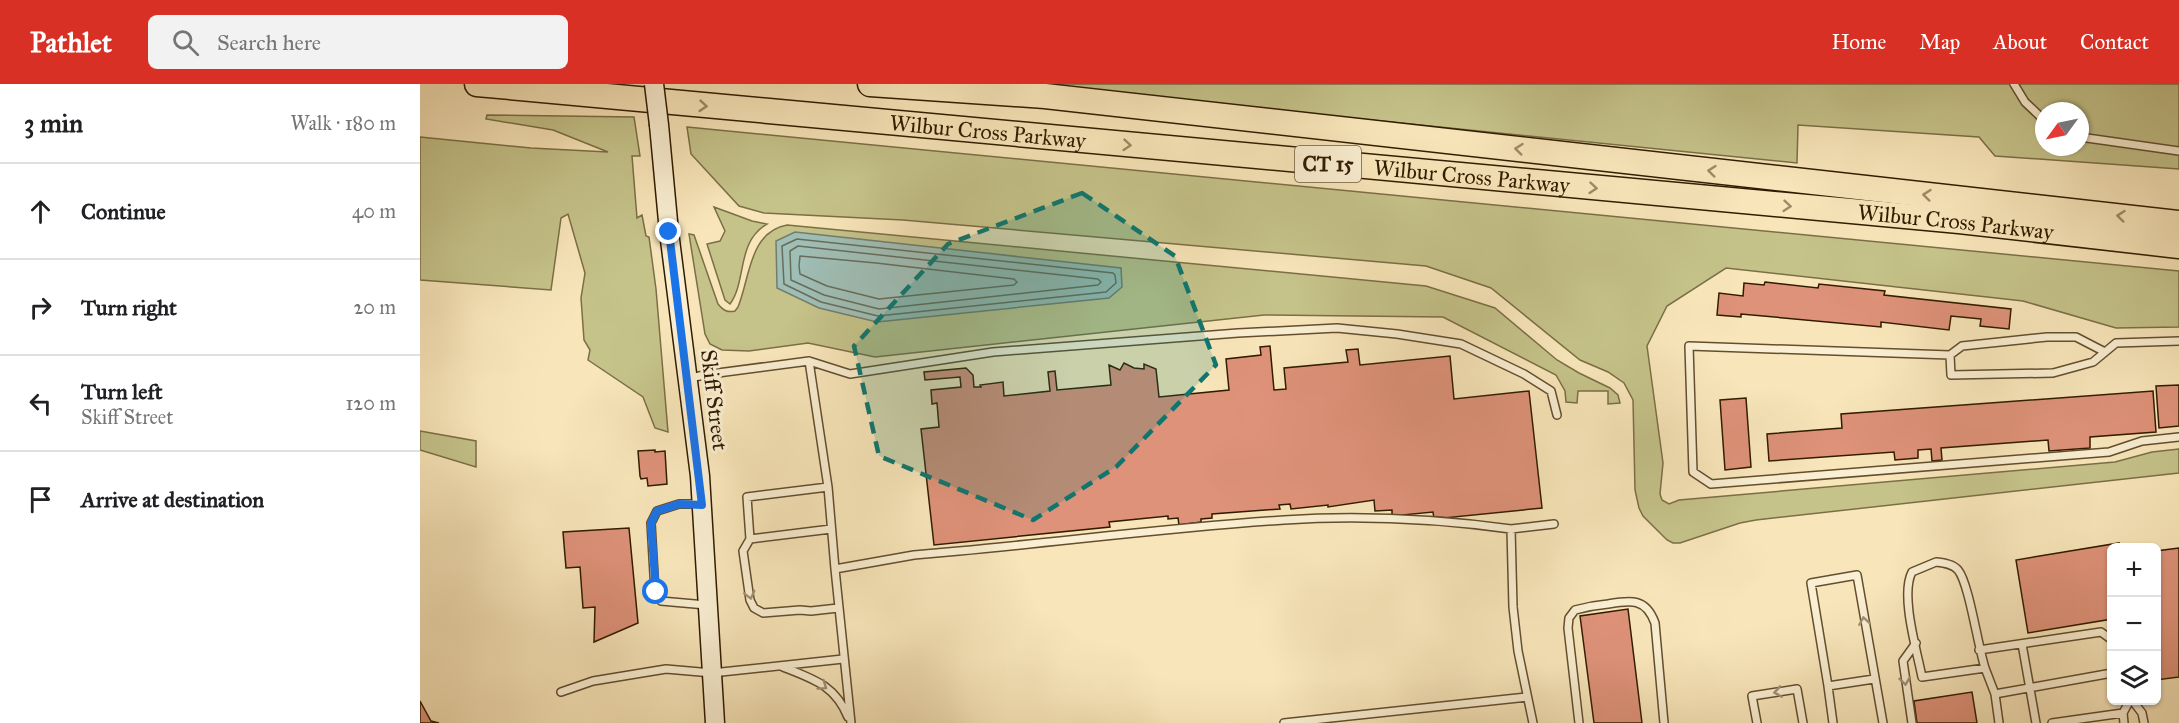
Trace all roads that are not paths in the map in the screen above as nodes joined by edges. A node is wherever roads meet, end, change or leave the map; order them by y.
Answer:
1 (477, 84) edge
2 (654, 84) edge
3 (870, 84) edge
4 (2014, 84) edge
5 (2035, 111) edge
6 (2089, 138) edge
7 (2179, 151) edge
8 (2179, 223) edge
9 (2179, 246) edge
10 (2179, 341) edge
11 (2105, 352) junction
12 (1950, 355) junction
13 (808, 361) junction
14 (687, 379) junction
15 (1557, 415) dead end
16 (2179, 437) edge
17 (828, 487) junction
18 (702, 505) junction
19 (1554, 524) dead end
20 (1511, 528) junction
21 (831, 529) junction
22 (750, 539) junction
23 (835, 568) junction
24 (709, 606) junction
25 (838, 608) junction
26 (2107, 636) edge
27 (1916, 644) junction
28 (2022, 644) junction
29 (1979, 650) junction
30 (843, 659) junction
31 (781, 666) junction
32 (1985, 668) junction
33 (712, 673) junction
34 (2107, 674) edge
35 (1874, 679) junction
36 (1828, 686) junction
37 (2030, 687) junction
38 (561, 692) dead end
39 (1995, 694) junction
40 (1527, 697) junction
41 (2128, 705) edge
42 (2136, 705) edge
43 (2123, 713) junction
44 (1340, 720) edge
45 (2094, 720) edge
46 (715, 723) edge
47 (851, 723) edge
48 (1284, 723) edge
49 (1533, 723) edge
50 (1579, 723) edge
51 (1664, 723) edge
52 (1757, 723) edge
53 (1803, 723) edge
54 (1833, 723) edge
55 (1883, 723) edge
56 (1912, 723) edge
57 (1999, 723) edge
58 (2036, 723) edge
59 (2052, 723) edge
60 (2124, 723) edge
61 (2144, 723) edge

1 -> 9 highway, Wilbur Cross Parkway / CT 15
2 - 14 main road, Skiff Street, bridge
8 -> 3 highway, Wilbur Cross Parkway / CT 15
4 - 5 lane
6 - 7 lane
10 - 11 lane
11 - 12 lane
11 - 12 lane
12 - 16 lane
13 - 14 lane
13 - 15 lane
13 - 17 lane
14 - 18 main road, Skiff Street
17 - 21 lane
17 - 22 lane
18 - 24 main road, Skiff Street
18 - 24 lane
19 - 20 lane
20 - 23 lane
20 - 40 lane
21 - 22 lane
21 - 23 lane
22 -> 25 lane
23 - 25 lane
24 - 33 main road, Skiff Street
25 - 30 lane
26 - 28 lane
27 - 29 lane
27 - 32 lane
27 -> 56 lane
28 - 29 lane
28 - 37 lane
29 - 32 lane
30 - 31 lane
30 - 47 lane
31 - 33 lane
31 -> 47 lane
32 - 39 lane
33 - 38 lane
33 - 46 main road, Skiff Street
34 - 37 lane
35 - 36 lane
35 -> 36 lane
35 - 55 lane
36 - 54 lane
37 - 39 lane
37 - 58 lane
39 - 57 lane
40 - 44 lane
40 - 49 lane
41 - 43 lane
42 - 61 lane
43 - 45 lane
43 - 60 lane
44 - 48 lane
45 - 59 lane
50 - 51 lane
53 -> 52 lane

